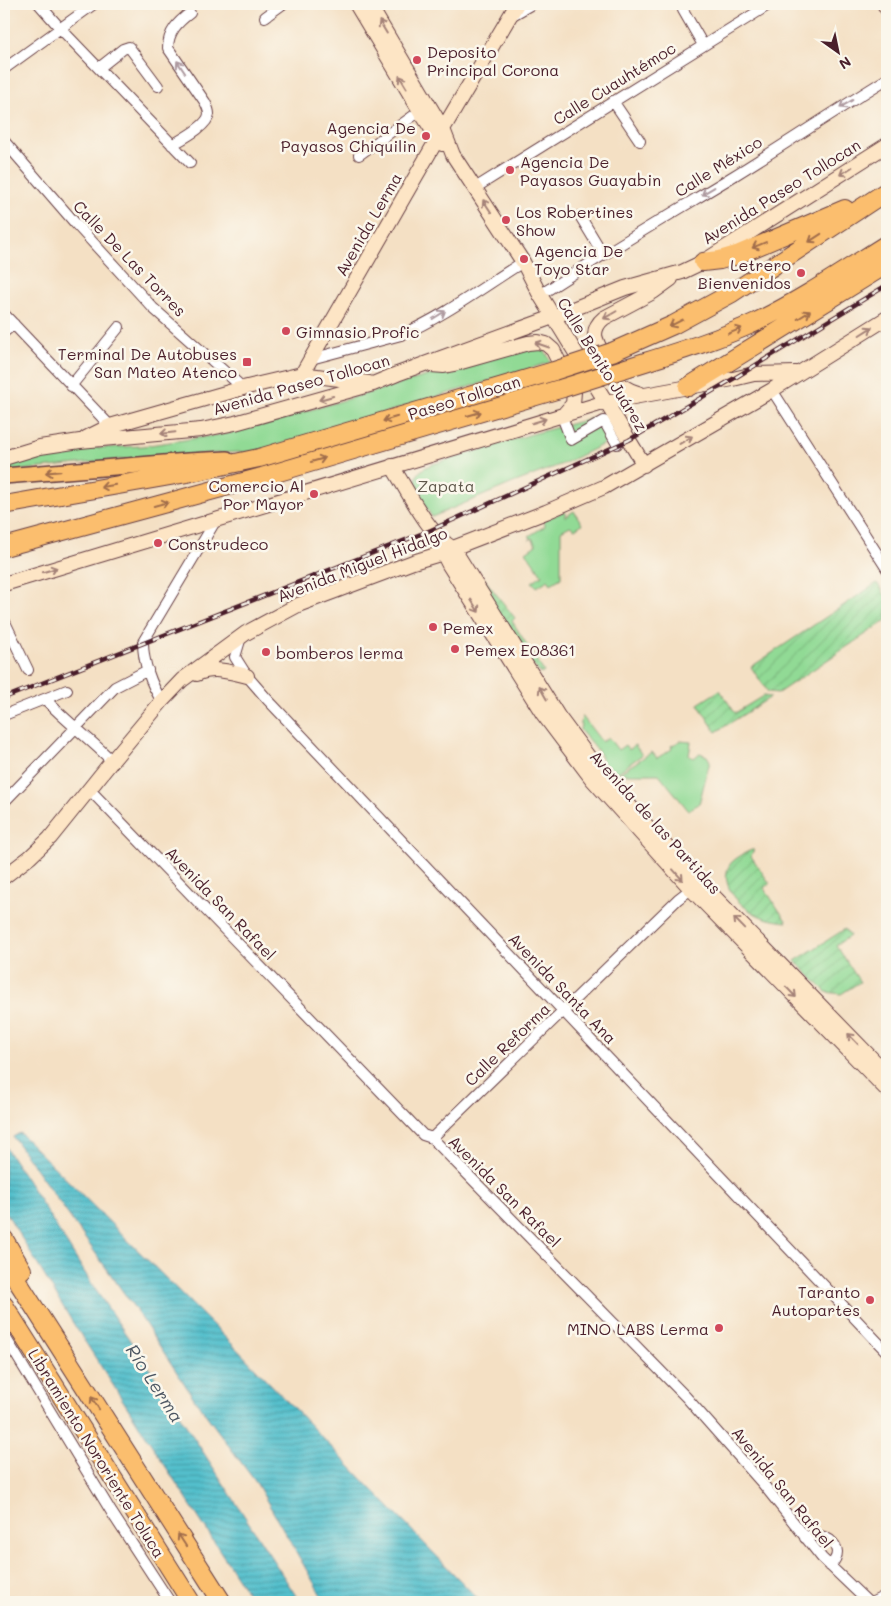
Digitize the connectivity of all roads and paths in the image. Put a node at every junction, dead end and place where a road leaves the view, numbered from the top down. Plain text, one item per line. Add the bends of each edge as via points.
1 (39, 4) edge
2 (94, 4) edge
3 (283, 4) edge
4 (356, 4) edge
5 (369, 4) edge
6 (517, 4) edge
7 (532, 4) edge
8 (770, 4) edge
9 (884, 4) edge
10 (887, 9) edge
11 (683, 10) dead end
12 (190, 13) dead end
13 (266, 17) dead end
14 (510, 17) junction
15 (60, 28) junction
16 (704, 45) junction
17 (99, 68) junction
18 (4, 69) edge
19 (887, 79) edge
20 (158, 86) dead end
21 (613, 101) junction
22 (420, 111) junction
23 (440, 134) junction
24 (4, 141) edge
25 (640, 141) dead end
26 (172, 145) junction
27 (887, 145) edge
28 (359, 155) dead end
29 (190, 163) dead end
30 (475, 188) junction
31 (886, 192) edge
32 (580, 216) dead end
33 (887, 244) edge
34 (602, 254) junction
35 (523, 262) junction
36 (703, 262) junction
37 (887, 264) edge
38 (682, 272) junction
39 (540, 295) junction
40 (4, 314) edge
41 (553, 317) junction
42 (887, 318) edge
43 (14, 324) junction
44 (119, 327) dead end
45 (4, 332) edge
46 (311, 359) junction
47 (424, 364) junction
48 (797, 373) junction
49 (302, 374) junction
50 (373, 384) junction
51 (71, 386) junction
52 (688, 387) junction
53 (243, 388) junction
54 (772, 390) junction
55 (642, 394) junction
56 (606, 402) junction
57 (563, 414) junction
58 (110, 426) junction
59 (122, 438) junction
60 (80, 441) junction
61 (617, 444) dead end
62 (4, 458) edge
63 (259, 458) junction
64 (644, 465) junction
65 (392, 466) junction
66 (4, 476) edge
67 (4, 506) edge
68 (216, 520) junction
69 (4, 547) edge
70 (447, 548) junction
71 (887, 569) edge
72 (4, 584) edge
73 (4, 620) edge
74 (241, 637) junction
75 (28, 670) dead end
76 (148, 670) junction
77 (247, 676) junction
78 (182, 680) junction
79 (67, 690) dead end
80 (45, 699) junction
81 (162, 701) junction
82 (4, 715) edge
83 (76, 729) junction
84 (112, 761) junction
85 (89, 789) junction
86 (4, 802) edge
87 (4, 877) edge
88 (691, 889) junction
89 (563, 1010) junction
90 (887, 1074) edge
91 (887, 1090) edge
92 (432, 1138) junction
93 (4, 1239) edge
94 (4, 1260) edge
95 (4, 1305) edge
96 (40, 1317) junction
97 (4, 1335) edge
98 (887, 1352) edge
99 (805, 1538) junction
100 (830, 1566) junction
101 (886, 1597) edge
102 (170, 1602) edge
103 (191, 1602) edge
104 (222, 1602) edge
105 (868, 1602) edge
106 (874, 1602) edge

1 - 15 street
2 - 15 street
3 - 13 street
22 -> 4 main road, Calle Benito Juárez
23 -> 5 main road, Calle Benito Juárez
6 - 14 main road, Avenida Lerma
7 - 14 street
8 - 16 street, Calle Cuauhtémoc
9 - 10 main road
11 - 16 street
26 -> 12 street via 197,129 209,116 208,107 168,48 168,38
14 - 23 main road, Avenida Lerma
15 - 17 street
15 - 18 street
16 - 21 street, Calle Cuauhtémoc
17 - 20 street via 129,47
17 - 26 street
19 -> 34 street, Calle México
21 - 25 street
21 - 30 street, Calle Cuauhtémoc
22 - 23 main road, Calle Benito Juárez
22 - 28 street
23 - 30 main road, Calle Benito Juárez
23 - 46 main road, Avenida Lerma
24 - 53 street, Calle De Las Torres via 153,308
26 - 29 street
27 -> 36 main road, Avenida Paseo Tollocan
35 -> 30 main road, Calle Benito Juárez
31 -> 36 highway via 737,255
31 -> 63 highway, Paseo Tollocan, bridge via 732,293 673,325 612,352
32 - 34 street
69 -> 33 highway, Paseo Tollocan, bridge via 262,477 706,342 790,304
34 - 39 street, Calle México
35 - 39 main road, Calle Benito Juárez
46 -> 35 street via 401,335 428,322
36 - 38 main road, Avenida Paseo Tollocan
52 -> 37 highway
38 - 41 main road, Avenida Paseo Tollocan via 625,288
38 -> 55 main road via 604,318 597,327 596,338 614,377 624,388
39 - 41 main road, Calle Benito Juárez
40 - 43 street
41 - 47 main road, Avenida Paseo Tollocan
41 - 56 main road, Calle Benito Juárez
48 -> 42 main road
43 - 45 street
43 - 51 street
44 - 51 street
46 - 49 main road, Avenida Lerma
47 - 50 main road, Avenida Paseo Tollocan
57 -> 47 main road via 573,404 574,392 553,350 542,343 528,343 444,366
48 - 52 main road via 754,374
48 - 54 main road
49 - 50 main road
49 - 53 main road
50 -> 59 main road, Avenida Paseo Tollocan via 235,424
51 - 58 street
52 - 55 main road
53 - 58 main road
64 -> 54 main road
54 - 71 street
55 - 56 main road
56 - 57 main road
56 - 64 main road, Calle Benito Juárez
57 - 61 street via 571,440 604,420
65 -> 57 main road
58 - 59 street
58 - 60 main road
59 - 60 main road, Avenida Paseo Tollocan
60 - 62 main road, Avenida Paseo Tollocan via 40,447
63 -> 66 main road
63 -> 67 highway, Paseo Tollocan
64 - 70 main road, Avenida Miguel Hidalgo via 546,512
65 - 68 main road
65 - 70 main road, Avenida de las Partidas via 431,530
72 -> 68 main road
68 - 76 street via 143,642
70 - 74 main road, Avenida Miguel Hidalgo via 298,605
70 -> 88 main road, Avenida de las Partidas via 449,565 556,732 598,785
90 -> 70 main road, Avenida de las Partidas via 647,826 595,765 558,716
73 - 75 street
74 - 77 street, Avenida Santa Ana via 235,657
74 - 78 main road, Avenida Miguel Hidalgo
76 - 81 street
76 - 83 street via 115,687
77 - 78 main road via 206,670
77 - 89 street, Avenida Santa Ana
78 - 81 main road, Avenida Miguel Hidalgo
79 - 80 street
80 - 82 street
80 - 83 street
81 - 84 main road, Avenida Miguel Hidalgo
83 - 84 street
83 - 86 street
84 - 85 main road, Avenida Miguel Hidalgo
85 - 87 main road, Avenida Miguel Hidalgo via 50,838
85 - 92 street, Avenida San Rafael via 423,1135
88 - 89 street, Calle Reforma
88 -> 91 main road, Avenida de las Partidas
89 - 92 street, Calle Reforma
89 - 98 street, Avenida Santa Ana
92 - 99 street, Avenida San Rafael via 686,1397 763,1484
93 - 96 highway via 38,1303
94 - 96 highway, Libramiento Nororiente Toluca
95 - 103 highway, Libramiento Nororiente Toluca
104 -> 96 highway, Libramiento Nororiente Toluca
97 - 102 street
99 - 100 street, Avenida San Rafael
99 - 100 street via 819,1534 834,1544 836,1559
100 - 105 street, Avenida San Rafael
101 - 106 street

